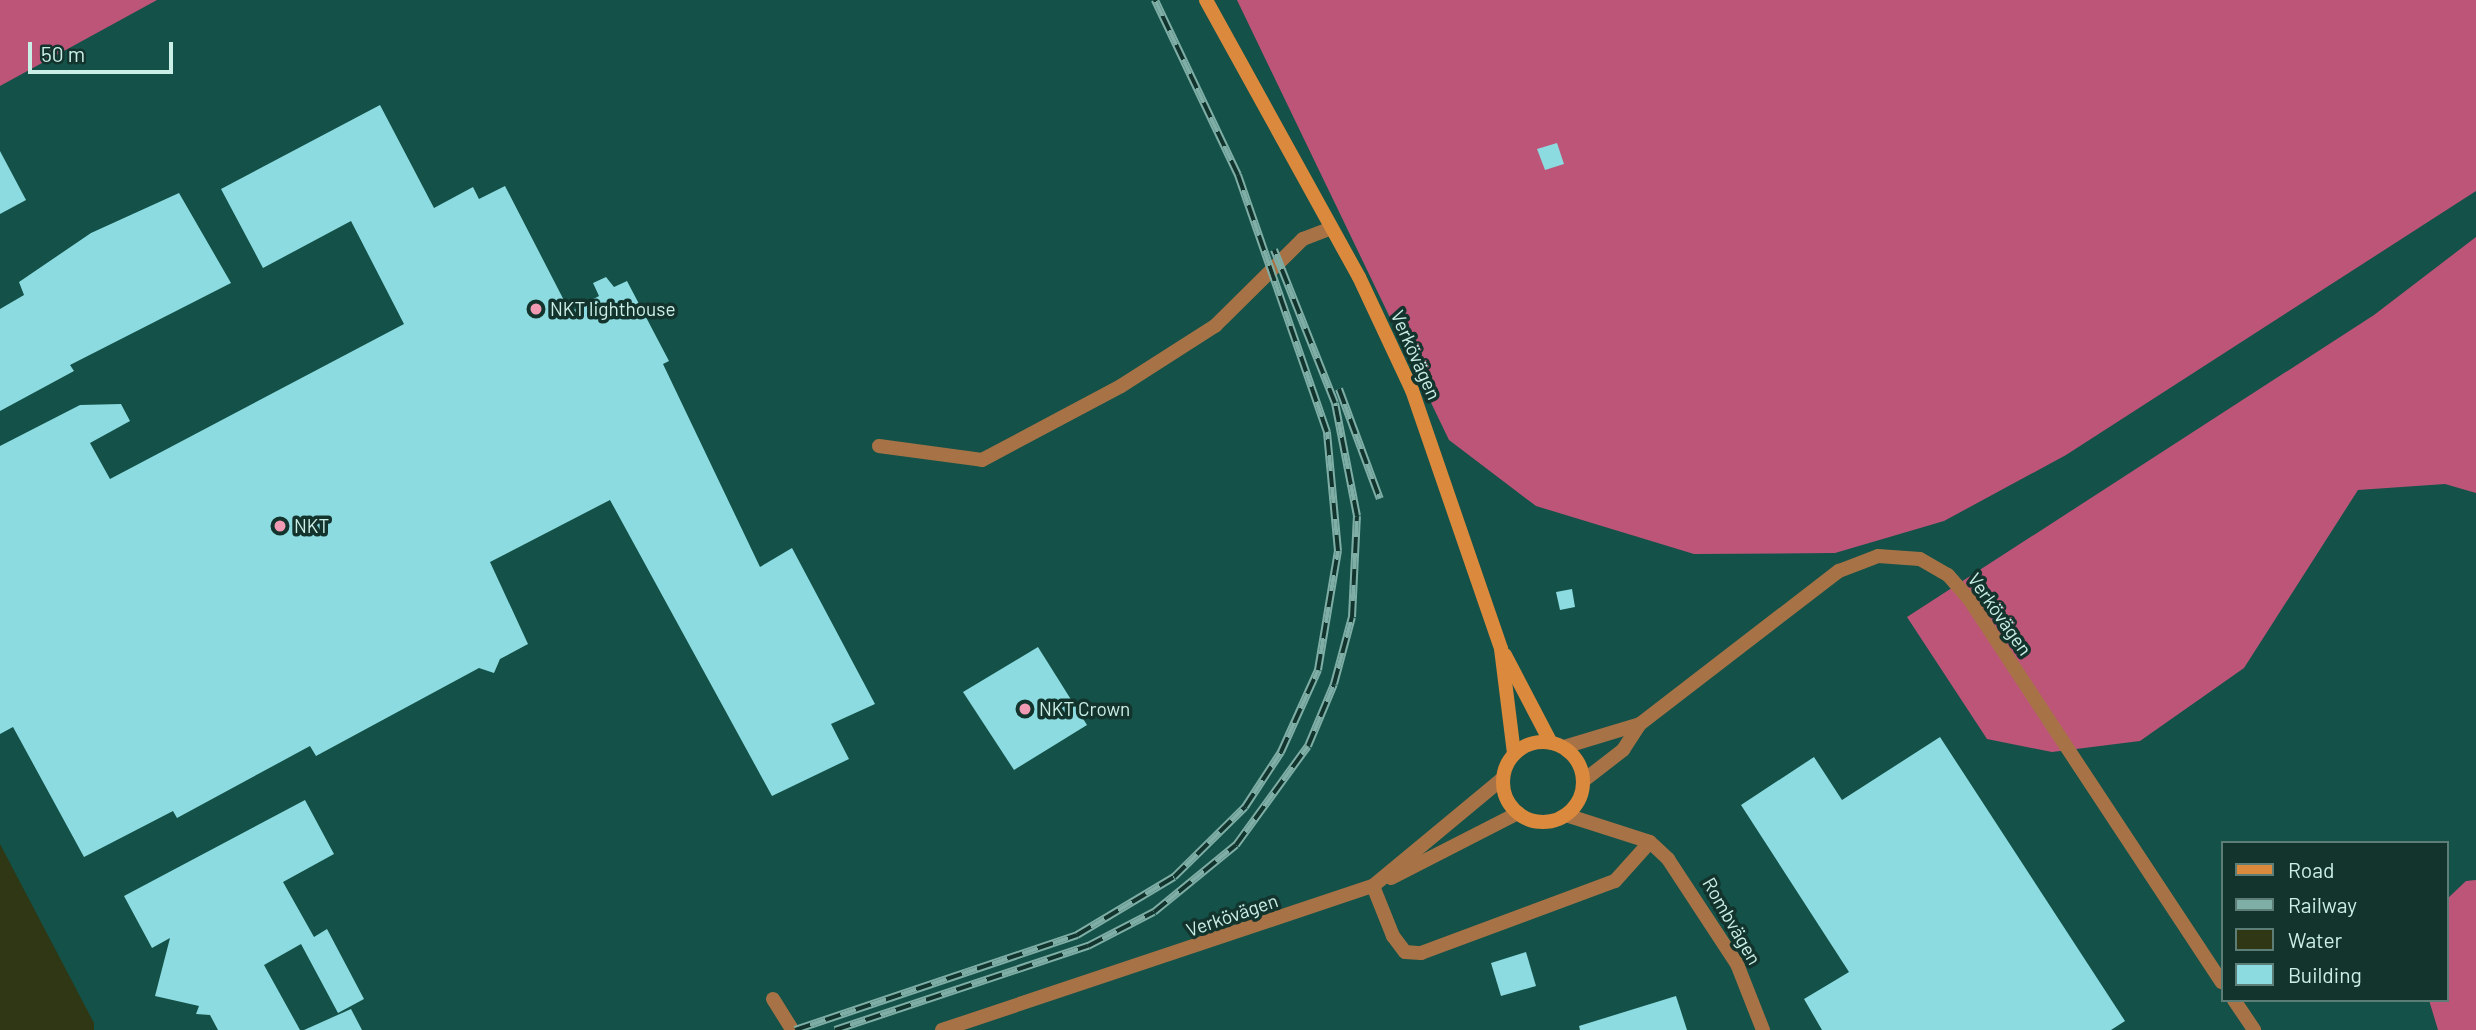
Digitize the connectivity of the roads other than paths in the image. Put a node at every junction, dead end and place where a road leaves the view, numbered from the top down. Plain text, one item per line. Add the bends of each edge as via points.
1 (1206, 0) edge
2 (1331, 228) junction
3 (879, 446) dead end
4 (1501, 649) junction
5 (1640, 724) junction
6 (1557, 745) junction
7 (1514, 754) junction
8 (1503, 778) junction
9 (1583, 781) junction
10 (1518, 813) junction
11 (1566, 815) junction
12 (1650, 842) junction
13 (1373, 886) junction
14 (2220, 979) edge
15 (773, 999) dead end
16 (2235, 1002) edge
17 (793, 1030) edge
18 (942, 1030) edge
19 (1763, 1030) edge
20 (2254, 1030) edge

1 - 2 main road, Verkövägen
2 - 3 street via 1303,239 1215,326 1121,386 982,460
2 - 4 main road, Verkövägen via 1412,390
4 - 6 main road
4 - 7 main road, Verkövägen
5 - 6 street, Verkövägen
5 - 9 street, Verkövägen via 1623,750
5 - 14 street, Verkövägen via 1851,564 1878,555 1920,559 1948,575 1969,599
6 - 7 main road, Verkövägen via 1531,744
6 - 9 main road via 1578,761
7 - 8 main road, Verkövägen
8 - 10 main road
8 - 13 street, Verkövägen
9 - 11 main road, Verkövägen via 1579,800
10 - 11 main road via 1542,822
10 - 13 street
11 - 12 street
12 - 13 street via 1615,881 1421,953 1405,952 1393,936
12 - 19 street, Rombvägen via 1689,884 1737,964
13 - 18 street, Verkövägen
15 - 17 street
16 - 20 street

